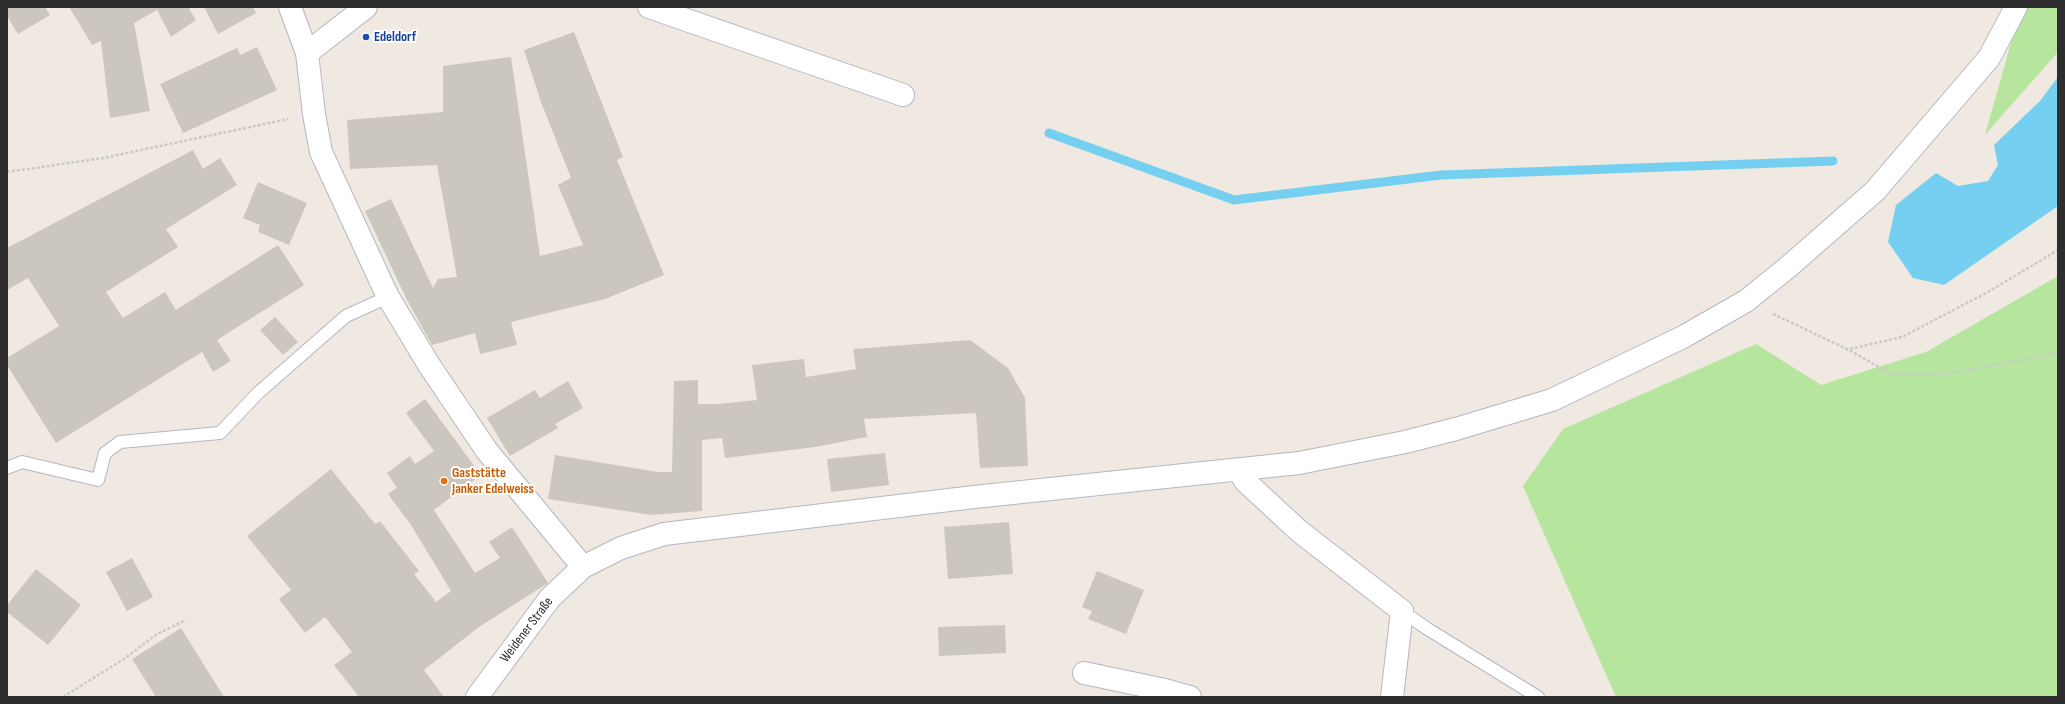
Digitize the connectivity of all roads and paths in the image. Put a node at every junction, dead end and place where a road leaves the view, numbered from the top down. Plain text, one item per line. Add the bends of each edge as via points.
1 (290, 7) edge
2 (366, 7) edge
3 (649, 7) edge
4 (2016, 7) edge
5 (307, 53) junction
6 (904, 96) dead end
7 (314, 114) junction
8 (7, 172) edge
9 (2058, 250) edge
10 (388, 297) junction
11 (1746, 301) junction
12 (1850, 350) junction
13 (2058, 352) edge
14 (7, 468) edge
15 (1238, 470) junction
16 (583, 567) junction
17 (1402, 611) junction
18 (186, 620) dead end
19 (1084, 673) dead end
20 (63, 697) edge
21 (477, 697) edge
22 (1190, 697) edge
23 (1392, 697) edge
24 (1538, 697) edge

1 - 5 street
2 - 5 street
3 - 6 street
4 - 11 street, Weidener Straße via 1989,58 1875,191
5 - 7 street
7 - 8 path via 103,158
7 - 10 street via 321,152
9 - 12 path via 1988,292 1902,337
10 - 14 lane via 346,316 258,393 220,433 120,442 105,452 98,480 22,462
10 - 16 street via 429,365 487,451
11 - 12 path
11 - 15 street, Weidener Straße via 1683,337 1552,400 1405,442 1299,463
12 - 13 path via 1891,374 1942,374
15 - 16 street, Weidener Straße via 974,497 664,534 621,548
15 - 17 street via 1245,481 1299,531
16 - 21 street, Weidener Straße via 550,598
17 - 23 street
17 - 24 lane
18 - 20 path via 157,634
19 - 22 street

